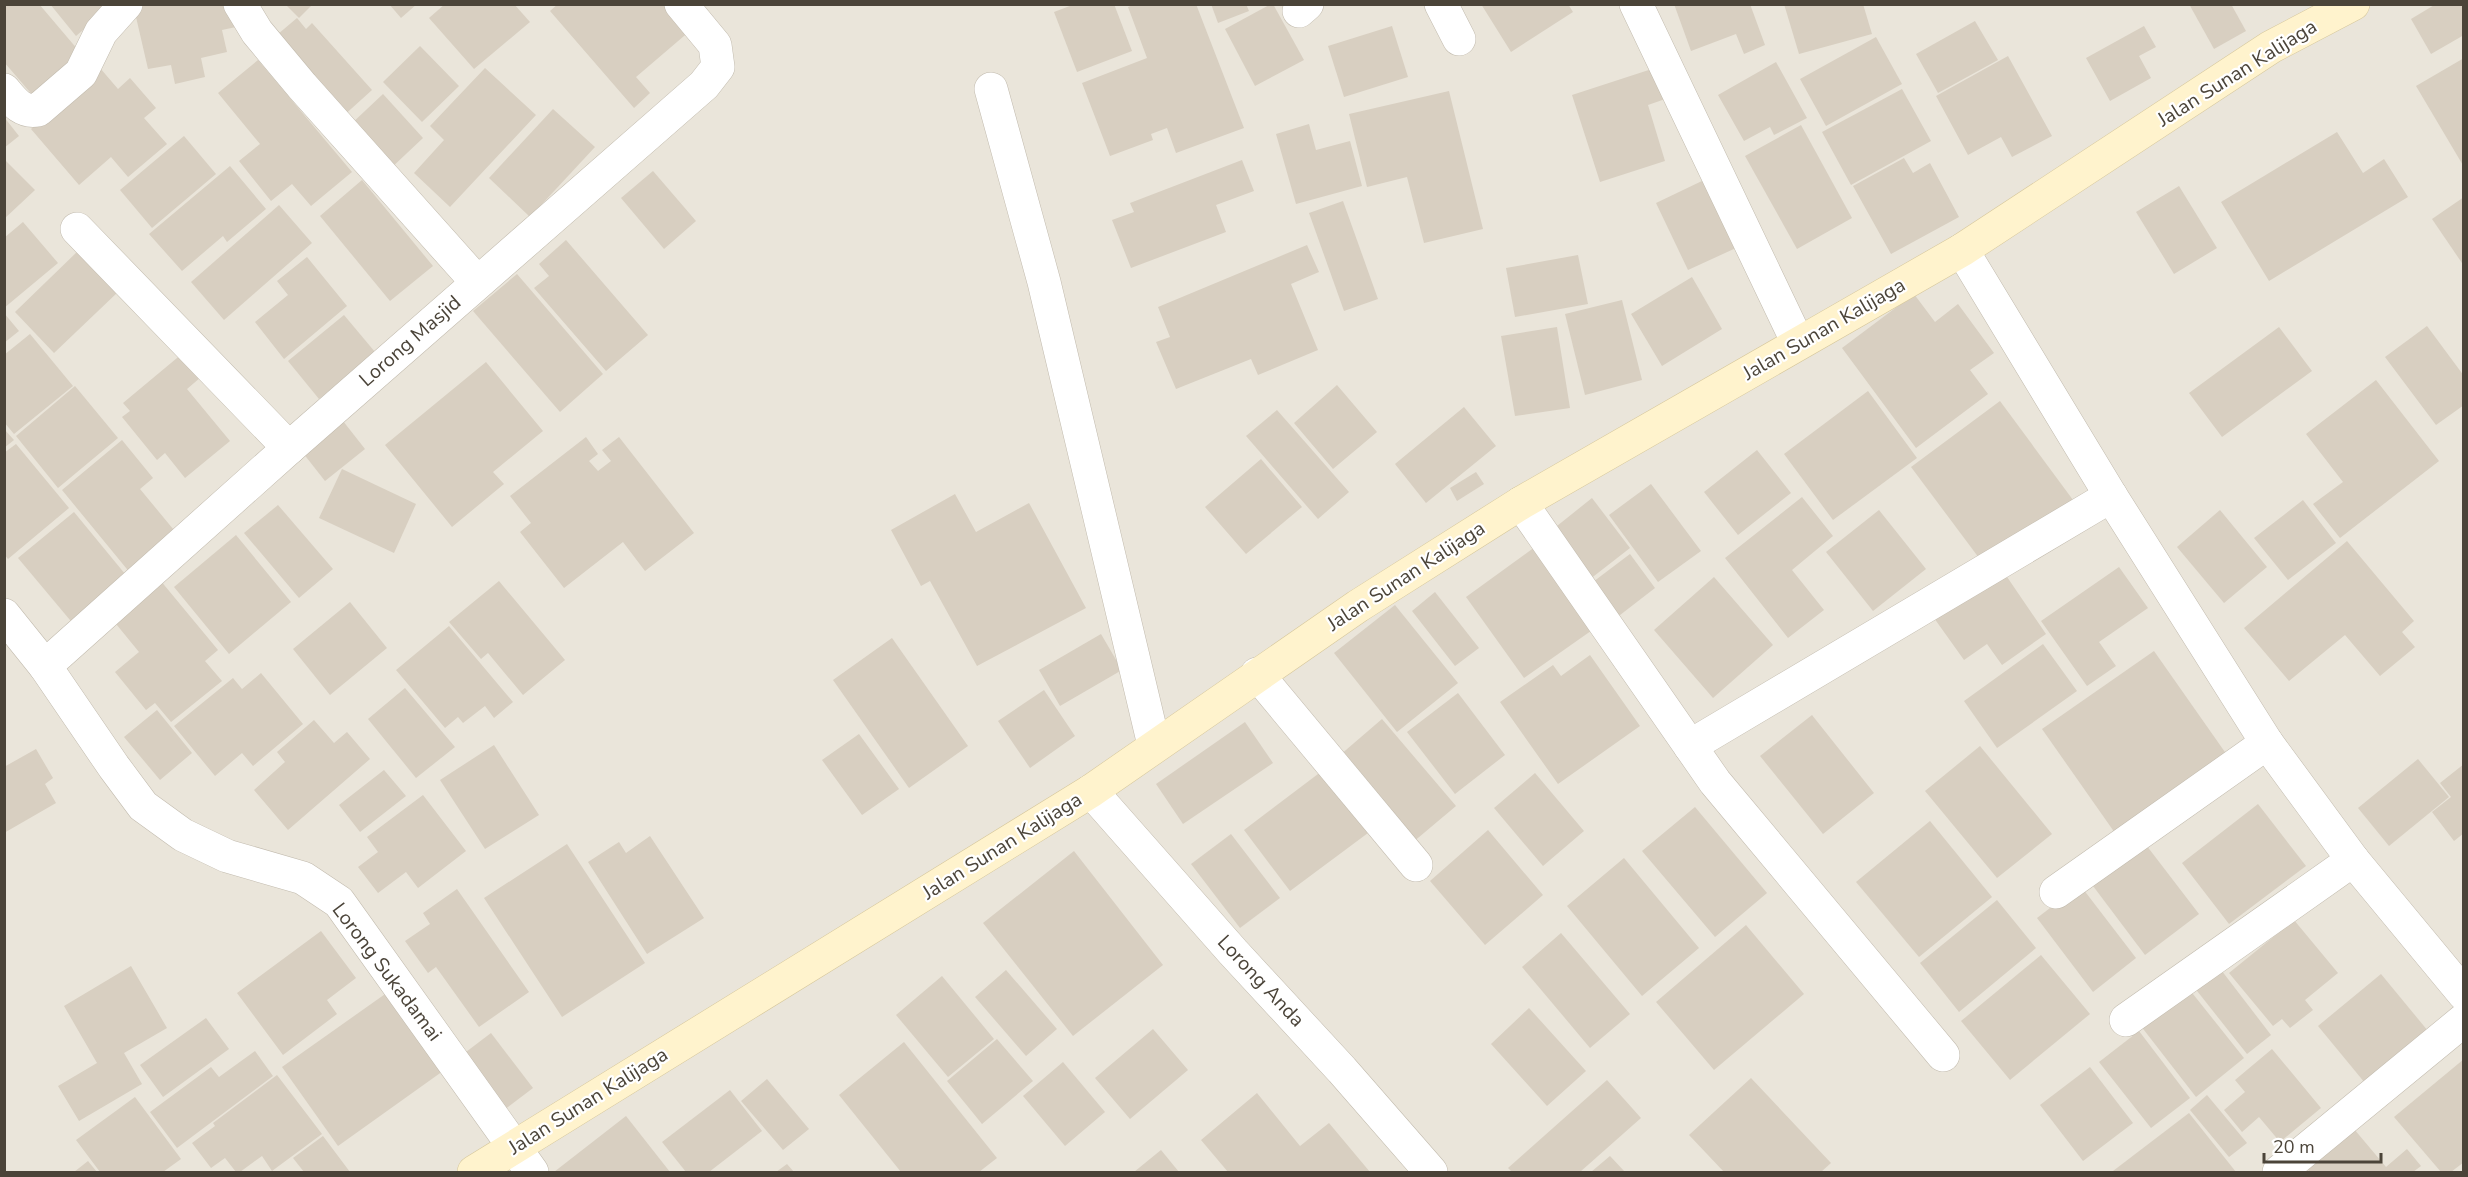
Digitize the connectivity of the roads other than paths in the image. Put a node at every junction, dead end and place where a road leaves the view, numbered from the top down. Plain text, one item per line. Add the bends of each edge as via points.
1 (126, 4) edge
2 (240, 4) edge
3 (681, 4) edge
4 (1441, 4) edge
5 (1636, 4) edge
6 (2353, 4) edge
7 (1459, 39) dead end
8 (991, 89) dead end
9 (4, 90) edge
10 (77, 229) dead end
11 (1962, 250) junction
12 (477, 282) junction
13 (1798, 343) junction
14 (289, 448) junction
15 (2111, 496) junction
16 (1521, 503) junction
17 (4, 615) edge
18 (45, 666) junction
19 (1257, 674) junction
20 (2267, 743) junction
21 (1154, 746) junction
22 (1690, 746) junction
23 (1091, 791) junction
24 (2353, 860) junction
25 (1416, 865) dead end
26 (2056, 892) dead end
27 (2463, 994) edge
28 (2126, 1020) dead end
29 (2463, 1020) edge
30 (1943, 1055) dead end
31 (523, 1160) edge
32 (474, 1173) edge
33 (1431, 1173) edge
34 (2279, 1173) edge

1 - 9 street via 101,32 81,73 38,110 21,108
2 - 12 street via 257,32 302,86
3 - 12 street, Lorong Masjid via 715,45 718,67 704,85
4 - 7 street
5 - 13 street
6 - 11 street, Jalan Sunan Kalijaga via 2271,47
8 - 21 street via 1044,282
10 - 14 street
11 - 13 street, Jalan Sunan Kalijaga
11 - 15 street
12 - 14 street, Lorong Masjid
13 - 16 street, Jalan Sunan Kalijaga
14 - 18 street, Lorong Masjid
15 - 20 street
15 - 22 street
16 - 19 street, Jalan Sunan Kalijaga
16 - 22 street
17 - 18 street, Lorong Sukadamai
18 - 31 street, Lorong Sukadamai via 143,806 183,835 227,856 303,878 339,902
19 - 21 street, Jalan Sunan Kalijaga
19 - 25 street
20 - 24 street
20 - 26 street
21 - 23 street, Jalan Sunan Kalijaga
22 - 30 street via 1715,782
23 - 31 street, Jalan Sunan Kalijaga
23 - 33 street, Lorong Anda
24 - 27 street
24 - 28 street
29 - 34 street
31 - 32 street, Jalan Sunan Kalijaga

